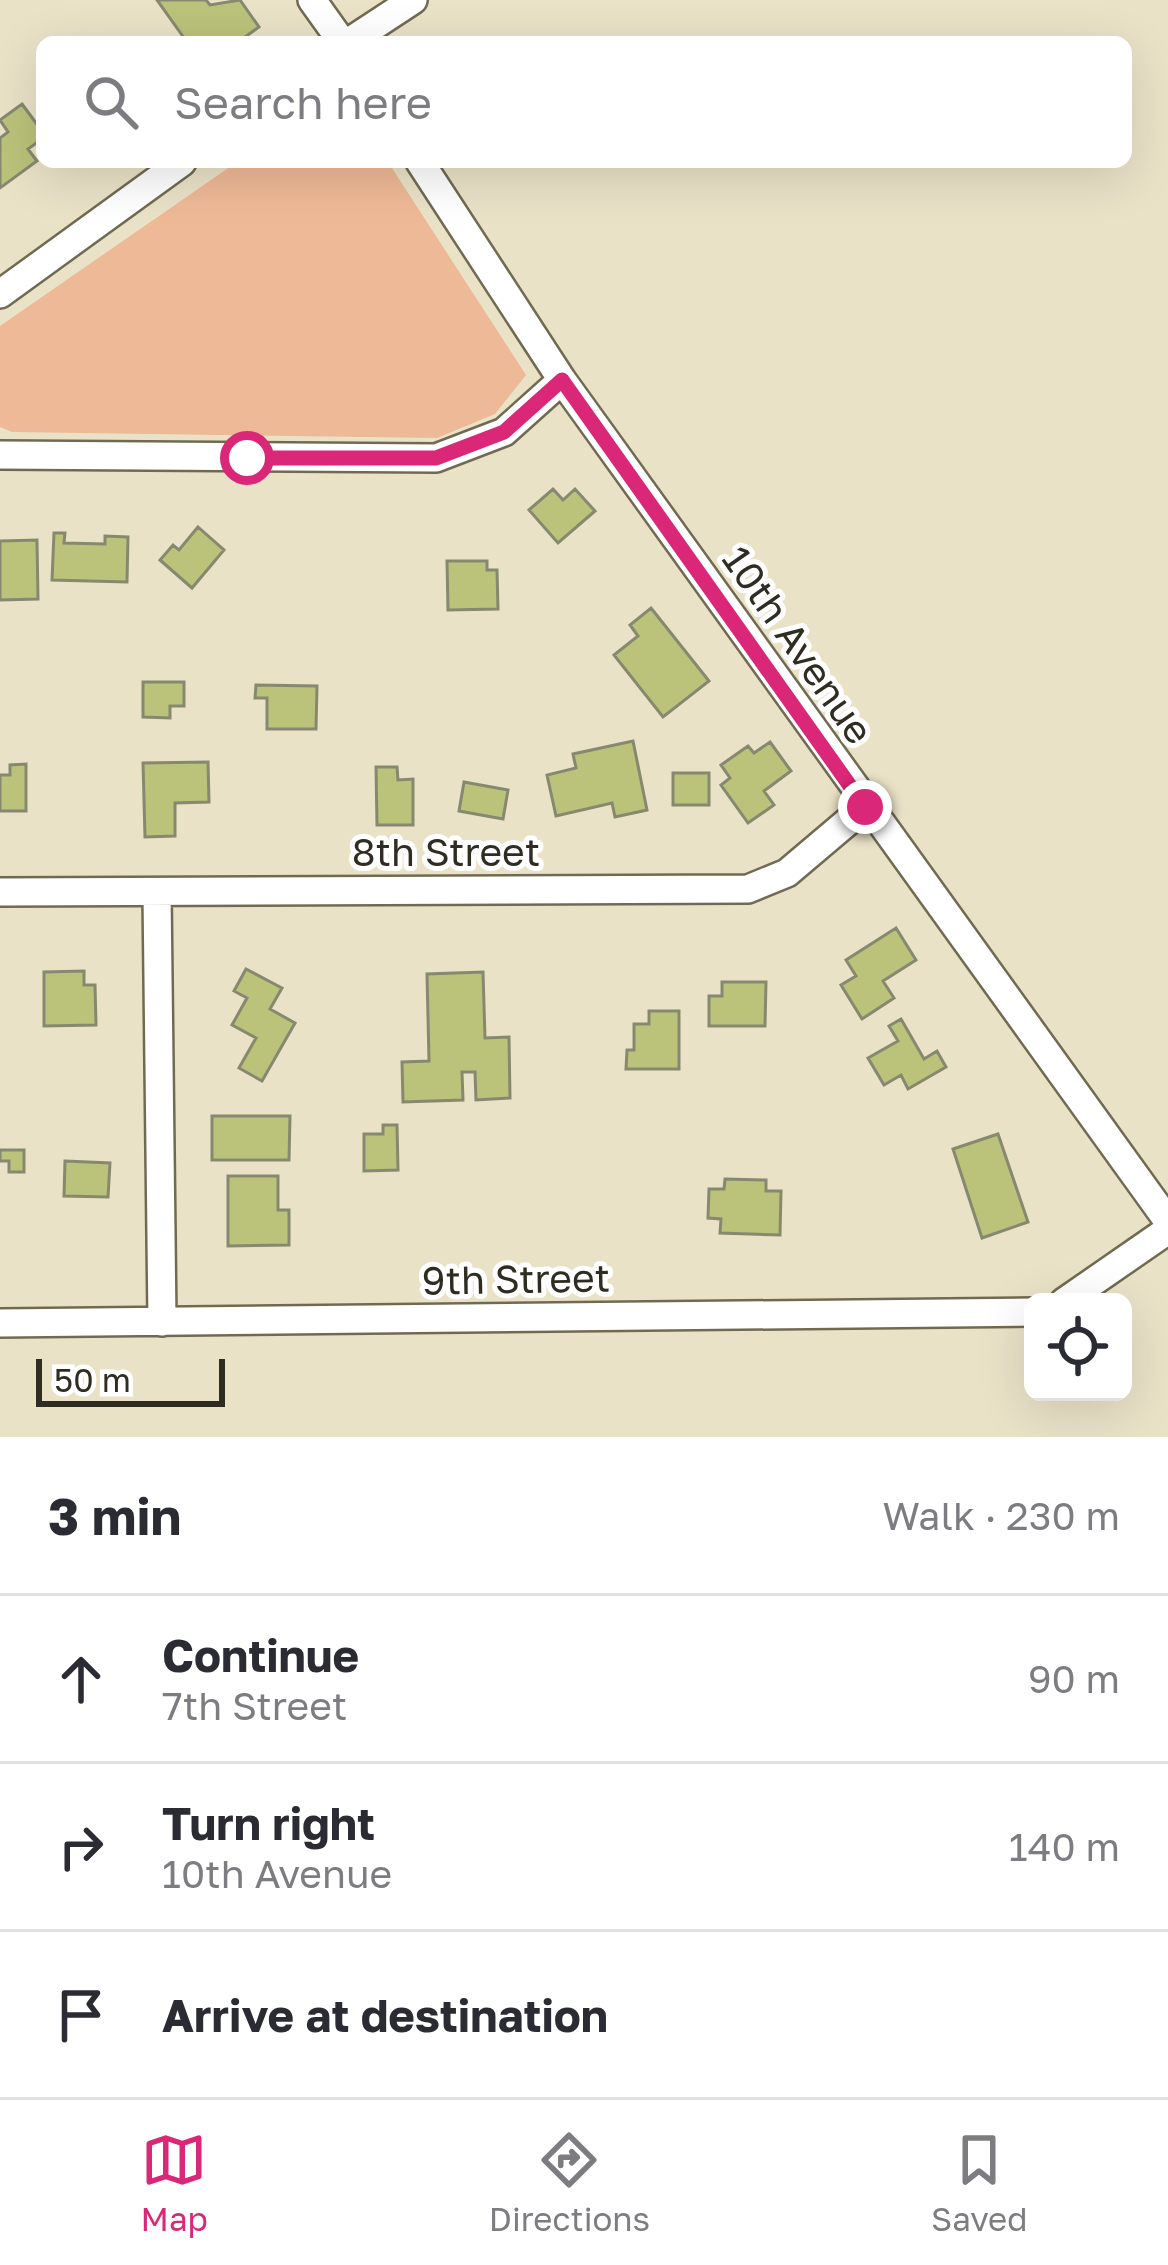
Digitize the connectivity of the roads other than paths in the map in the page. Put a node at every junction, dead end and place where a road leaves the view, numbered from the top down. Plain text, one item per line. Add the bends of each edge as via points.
1 (312, 0) edge
2 (412, 0) edge
3 (341, 36) edge
4 (355, 36) edge
5 (174, 168) edge
6 (424, 168) edge
7 (0, 294) edge
8 (562, 380) junction
9 (0, 455) edge
10 (865, 807) junction
11 (0, 892) edge
12 (157, 893) junction
13 (1168, 1221) edge
14 (1168, 1230) edge
15 (1077, 1293) edge
16 (1024, 1312) edge
17 (162, 1322) junction
18 (0, 1323) edge

1 - 3 street
2 - 4 street
5 - 7 street
6 - 8 street, 10th Avenue
8 - 9 street via 504,432 436,458
8 - 10 street, 10th Avenue
10 - 12 street, 8th Street via 788,873 748,889
10 - 13 street, 10th Avenue
11 - 12 street, 8th Street
12 - 17 street
14 - 15 street
16 - 17 street, 9th Street
17 - 18 street, 9th Street

